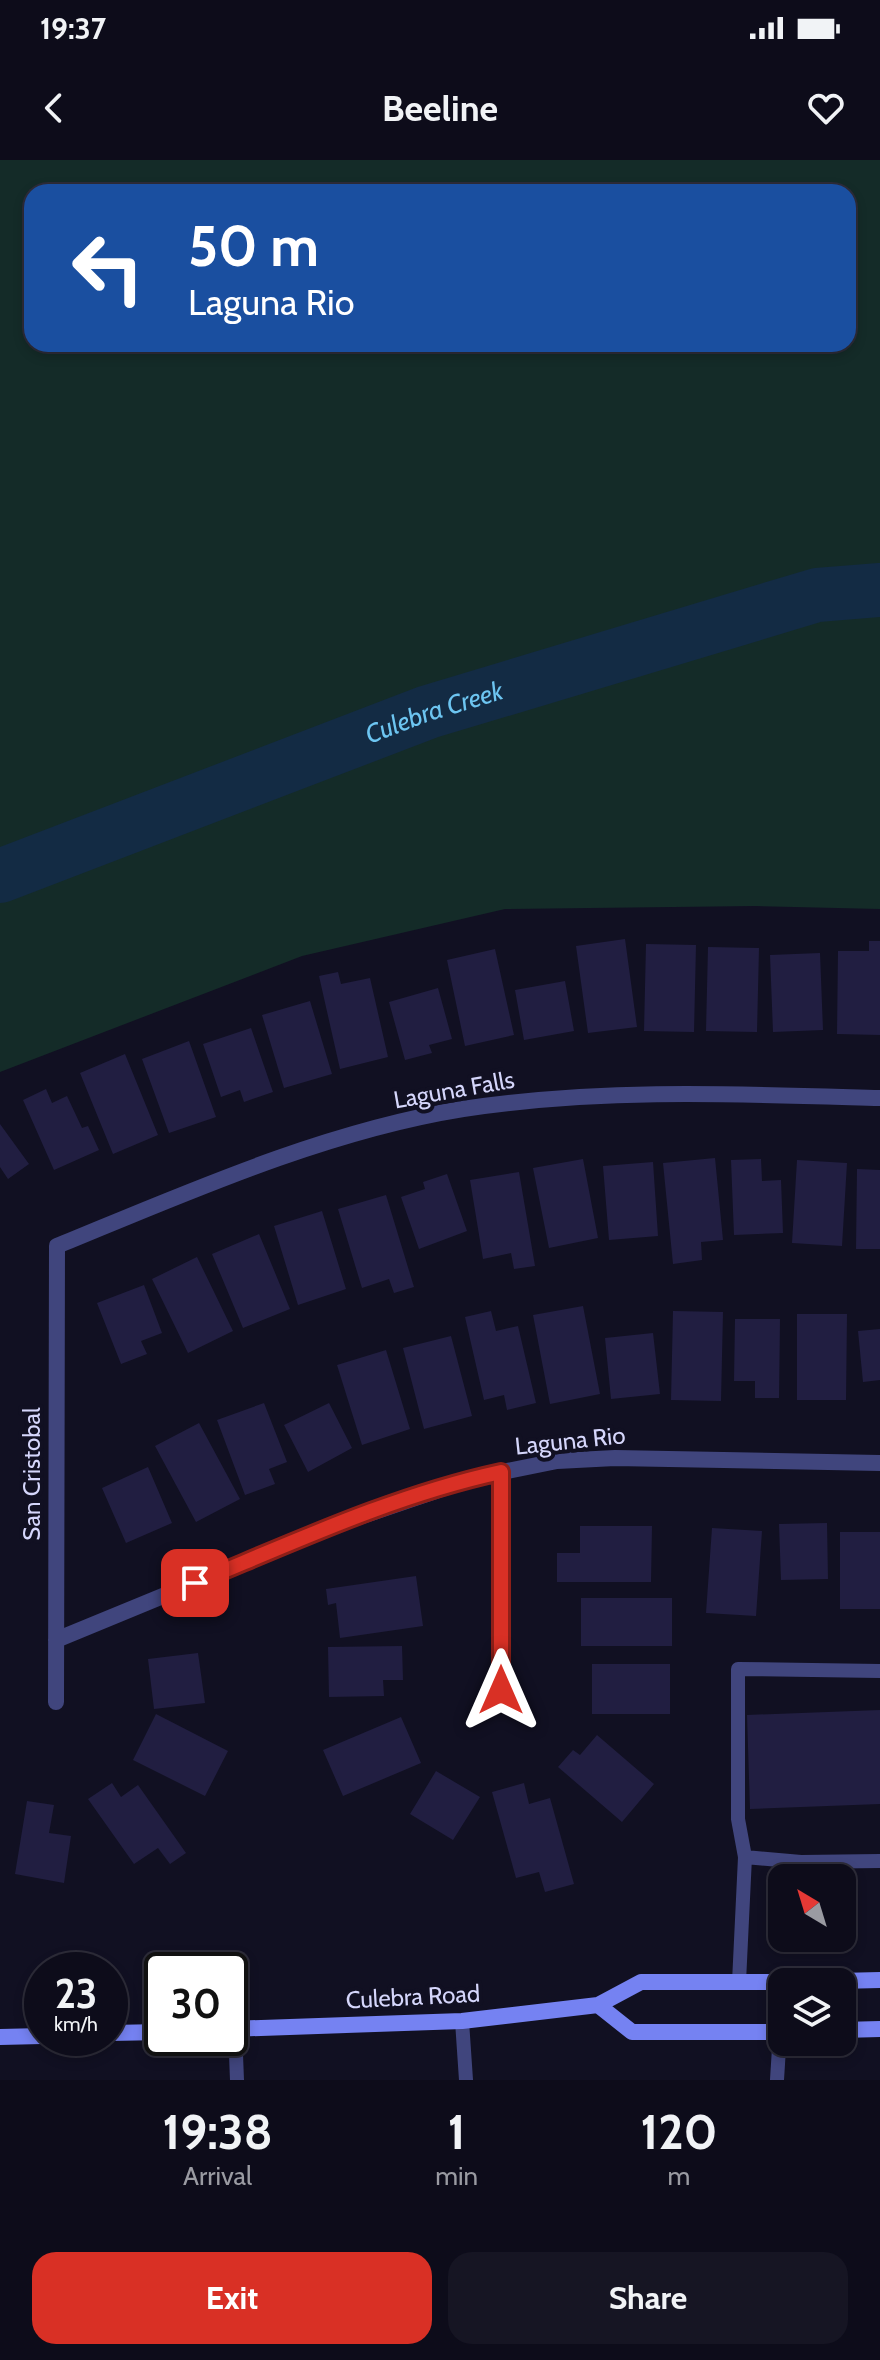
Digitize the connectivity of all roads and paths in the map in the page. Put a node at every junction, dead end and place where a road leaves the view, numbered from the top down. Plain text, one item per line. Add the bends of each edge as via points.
1 (880, 1098) edge
2 (57, 1246) joint
3 (880, 1463) edge
4 (501, 1472) junction
5 (56, 1640) junction
6 (880, 1671) edge
7 (501, 1690) dead end
8 (56, 1702) dead end
9 (745, 1857) junction
10 (880, 1861) edge
11 (880, 1980) edge
12 (856, 1981) edge
13 (739, 1982) junction
14 (768, 1982) edge
15 (598, 2005) junction
16 (462, 2021) junction
17 (248, 2028) edge
18 (880, 2029) edge
19 (856, 2030) edge
20 (768, 2032) edge
21 (24, 2036) edge
22 (0, 2037) edge
23 (235, 2056) edge
24 (779, 2056) edge
25 (237, 2080) edge
26 (466, 2080) edge
27 (777, 2080) edge

1 - 2 street, Laguna Falls via 677,1092 461,1109 348,1137 227,1177
2 - 5 street, San Cristobal
3 - 4 street, Laguna Rio via 615,1458 557,1461
4 - 5 street, Laguna Rio via 333,1526
4 - 7 street
5 - 8 street, San Cristobal
6 - 9 lane via 738,1669 738,1819
9 - 10 lane
9 - 13 lane
11 - 12 main road
13 - 14 main road, Culebra Road
13 - 15 main road, Culebra Road via 641,1982
15 - 16 main road, Culebra Road
15 - 20 main road via 632,2032
16 - 17 main road, Culebra Road
16 - 26 lane
18 - 19 main road
21 - 22 main road
23 - 25 lane
24 - 27 lane

